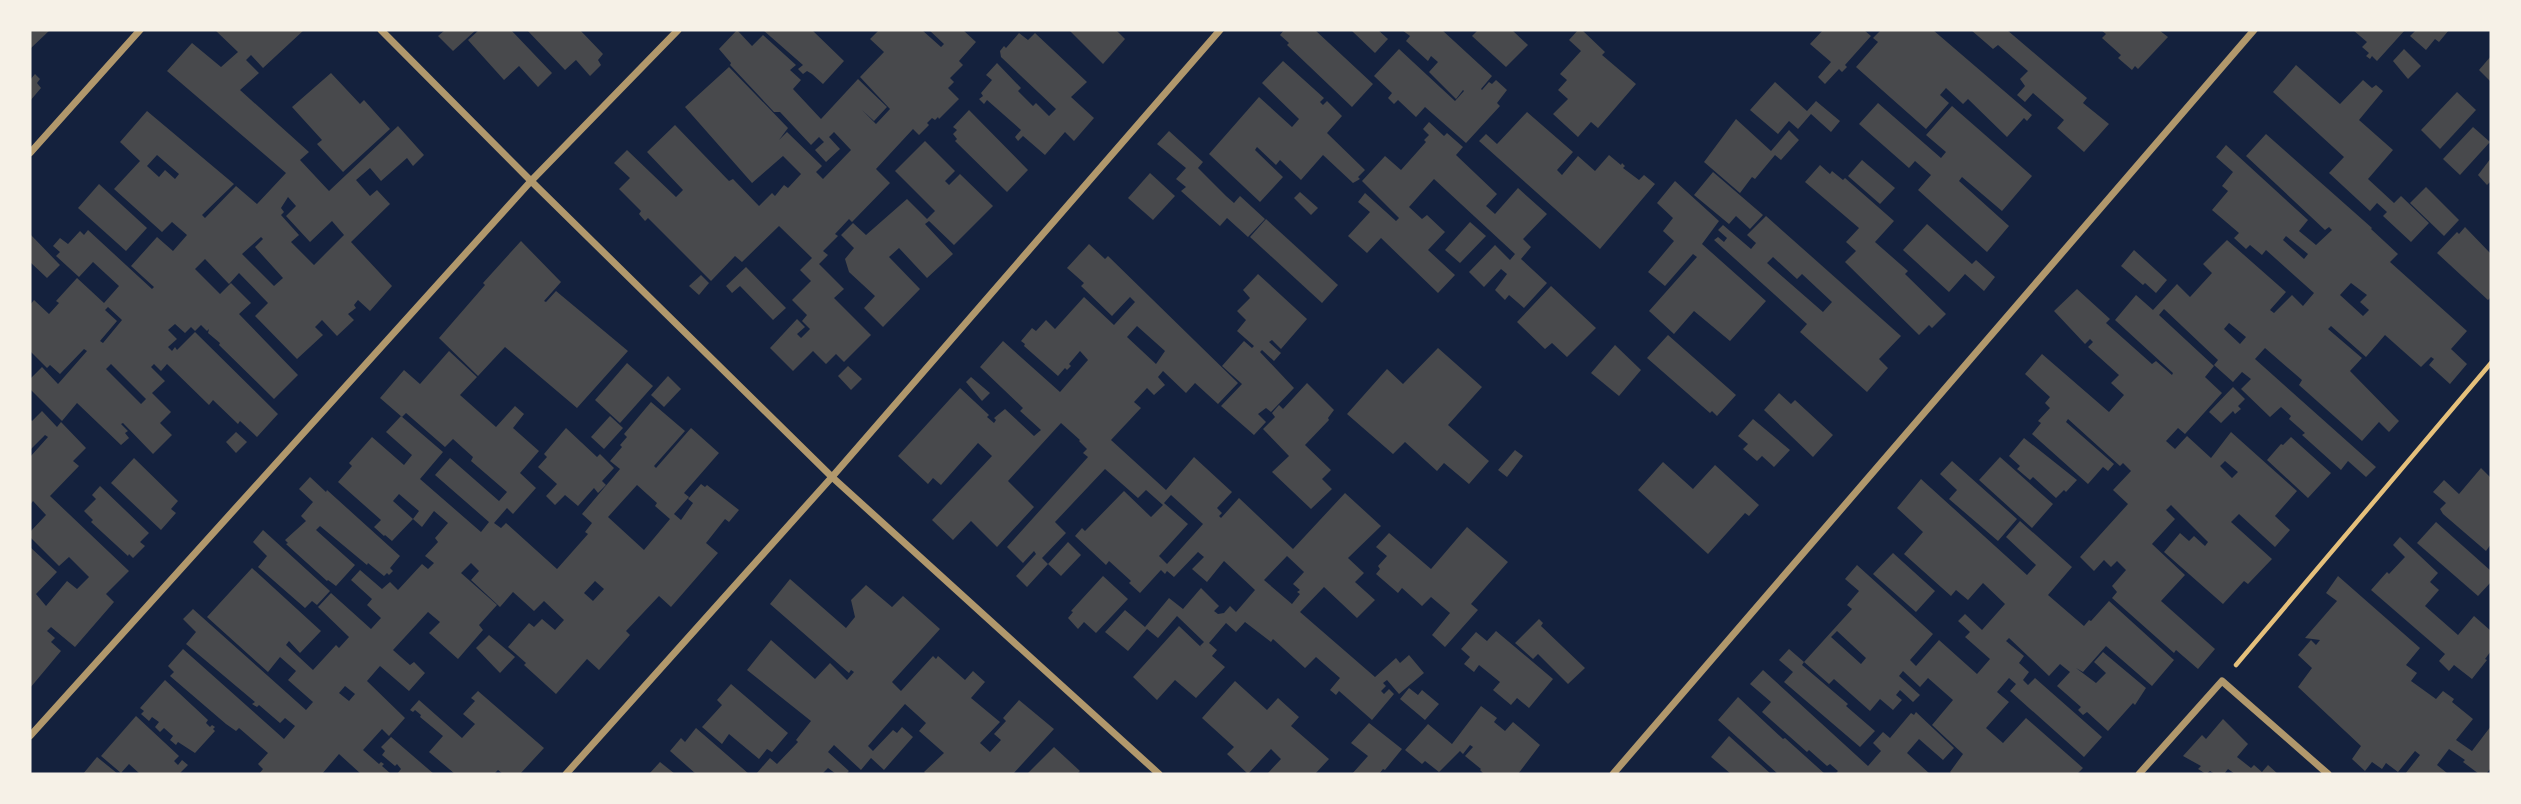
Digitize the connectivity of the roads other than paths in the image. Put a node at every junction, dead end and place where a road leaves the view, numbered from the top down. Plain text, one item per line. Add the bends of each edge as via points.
1 (140, 30) edge
2 (381, 30) edge
3 (678, 30) edge
4 (1220, 30) edge
5 (2254, 30) edge
6 (30, 153) edge
7 (531, 181) junction
8 (832, 477) junction
9 (30, 736) edge
10 (566, 774) edge
11 (1159, 774) edge
12 (1613, 774) edge
13 (2139, 774) edge
14 (2328, 774) edge

1 - 6 street
2 - 7 street
3 - 7 street
4 - 8 street
5 - 12 street
7 - 8 street
7 - 9 street
8 - 10 street
8 - 11 street
13 - 14 street via 2222,681

